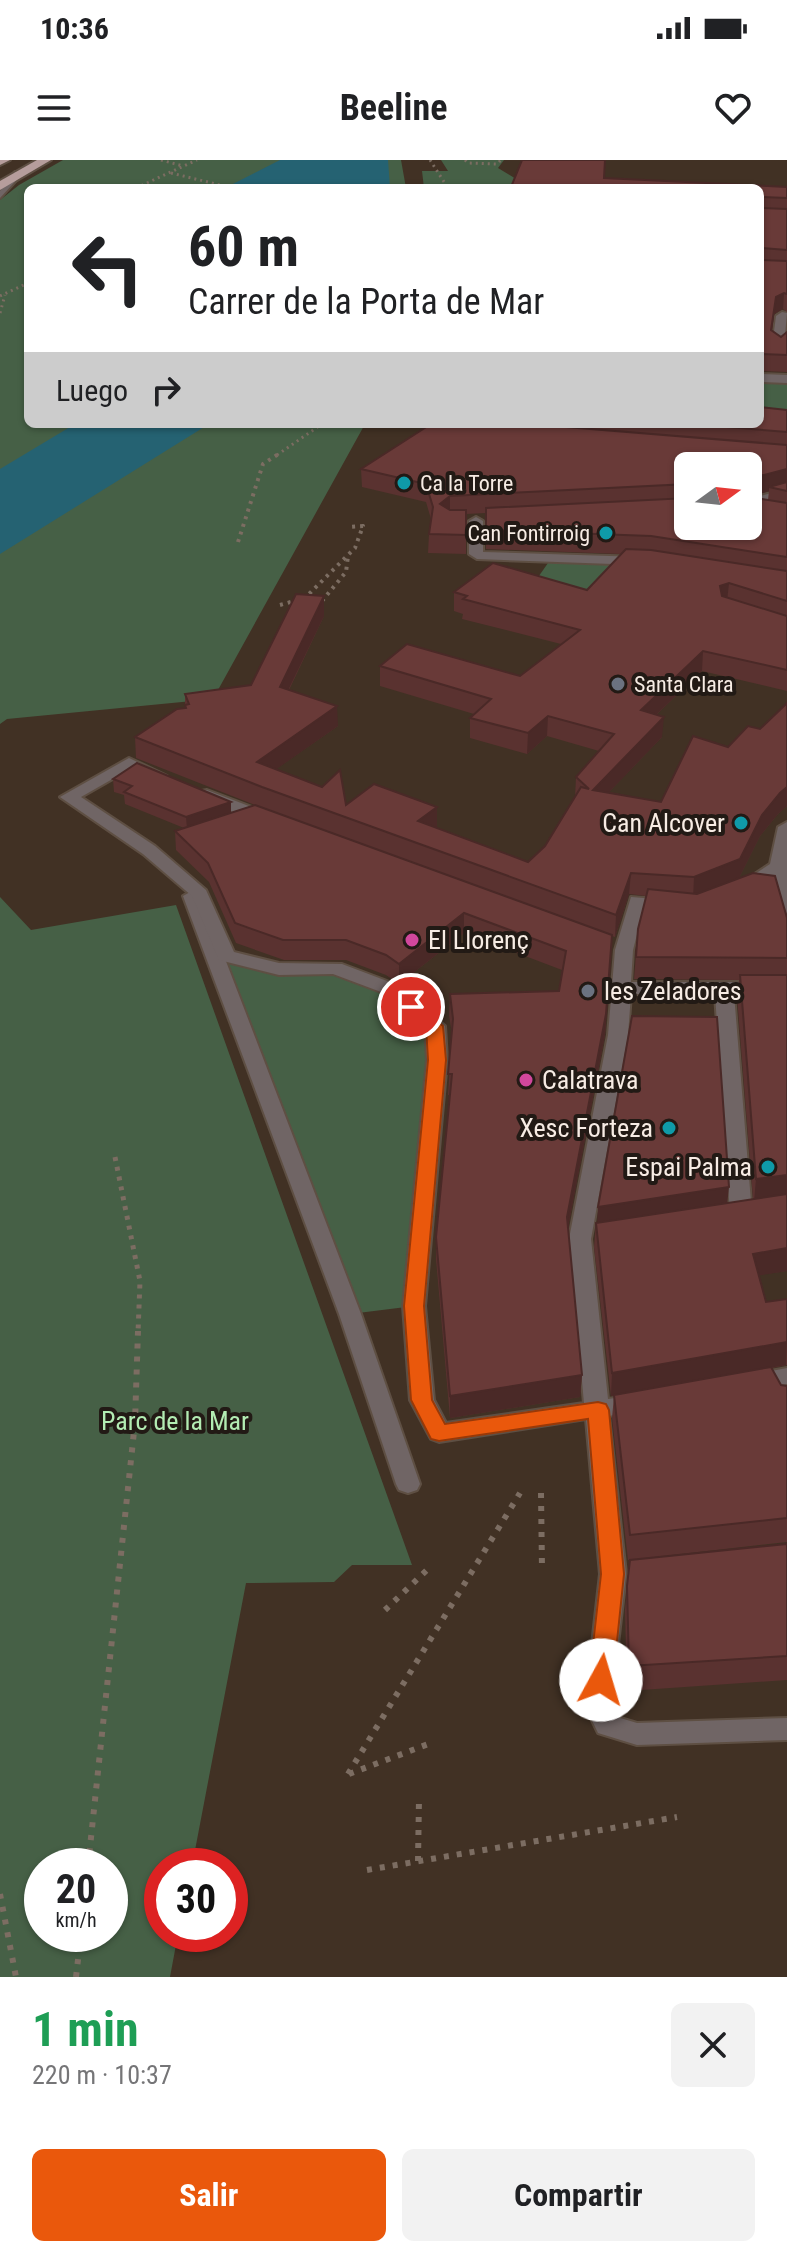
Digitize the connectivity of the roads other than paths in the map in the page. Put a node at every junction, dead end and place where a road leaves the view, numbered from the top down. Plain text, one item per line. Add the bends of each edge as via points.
1 (39, 162) edge
2 (18, 174) junction
3 (0, 186) edge
4 (0, 196) edge
5 (784, 316) edge
6 (782, 349) edge
7 (764, 378) edge
8 (787, 379) edge
9 (787, 493) edge
10 (762, 501) edge
11 (762, 510) edge
12 (773, 513) edge
13 (477, 521) dead end
14 (664, 563) edge
15 (229, 824) edge
16 (787, 827) edge
17 (176, 842) edge
18 (149, 850) junction
19 (777, 868) junction
20 (192, 896) dead end
21 (719, 898) edge
22 (695, 908) edge
23 (787, 908) edge
24 (623, 988) junction
25 (724, 988) junction
26 (787, 988) edge
27 (741, 1214) edge
28 (609, 1235) edge
29 (580, 1239) junction
30 (782, 1377) edge
31 (733, 1386) edge
32 (658, 1399) edge
33 (787, 1400) edge
34 (598, 1410) junction
35 (408, 1484) dead end
36 (644, 1571) edge
37 (613, 1574) junction
38 (787, 1729) edge

1 - 2 highway
2 - 3 highway
2 - 4 lane
5 - 6 street
7 - 8 street
9 - 10 street
11 - 12 street
13 - 14 street via 476,554
15 - 18 street via 264,818 129,763 69,797
16 - 19 street
17 - 18 street
18 - 34 street via 200,894 226,956 279,969 335,968 388,988 435,1026 437,1060 414,1306 422,1400 439,1433
19 - 21 street
19 - 23 street
20 - 35 street via 345,1300
22 - 24 street via 637,901 617,948
24 - 25 street
24 - 29 street
25 - 26 street
25 - 27 street
28 - 29 street
29 - 34 street
30 - 31 street
30 - 33 street
32 - 34 street
34 - 37 street
36 - 37 street
37 - 38 street via 598,1706 608,1725 637,1734

